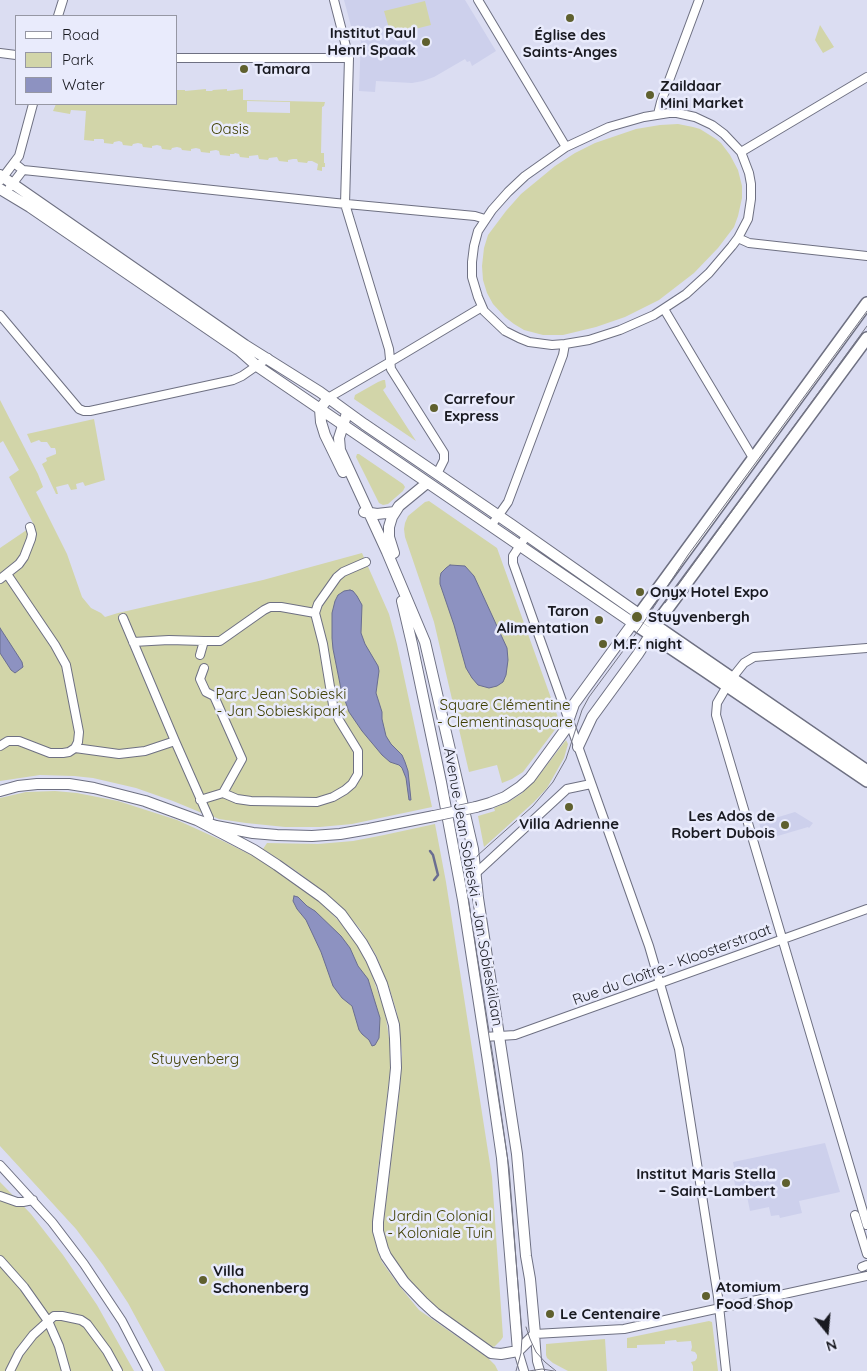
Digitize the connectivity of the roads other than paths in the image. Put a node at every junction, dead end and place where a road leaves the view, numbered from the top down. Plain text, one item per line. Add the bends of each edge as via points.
1 (63, 0) edge
2 (334, 0) edge
3 (478, 0) edge
4 (699, 0) edge
5 (58, 15) edge
6 (0, 53) edge
7 (15, 55) edge
8 (178, 58) edge
9 (349, 58) junction
10 (867, 77) edge
11 (34, 105) edge
12 (658, 114) junction
13 (566, 147) junction
14 (741, 152) junction
15 (13, 164) junction
16 (23, 170) junction
17 (1, 178) edge
18 (13, 184) junction
19 (3, 191) edge
20 (345, 204) junction
21 (485, 220) junction
22 (738, 238) junction
23 (867, 256) edge
24 (867, 303) edge
25 (482, 306) junction
26 (664, 309) junction
27 (0, 314) edge
28 (867, 338) edge
29 (565, 344) junction
30 (268, 358) junction
31 (390, 362) junction
32 (257, 366) junction
33 (328, 398) junction
34 (320, 409) junction
35 (347, 413) junction
36 (343, 425) junction
37 (753, 458) junction
38 (437, 474) junction
39 (427, 483) junction
40 (365, 512) junction
41 (395, 512) junction
42 (499, 516) junction
43 (491, 526) junction
44 (30, 527) dead end
45 (527, 535) junction
46 (520, 546) junction
47 (366, 562) dead end
48 (8, 574) junction
49 (0, 578) edge
50 (315, 613) junction
51 (123, 618) dead end
52 (636, 619) junction
53 (654, 631) junction
54 (422, 635) junction
55 (204, 641) junction
56 (133, 642) junction
57 (867, 648) edge
58 (200, 655) dead end
59 (204, 668) dead end
60 (730, 682) junction
61 (569, 722) junction
62 (175, 741) junction
63 (0, 746) edge
64 (578, 747) junction
65 (75, 748) junction
66 (867, 771) edge
67 (867, 782) edge
68 (591, 784) junction
69 (0, 791) edge
70 (223, 794) junction
71 (200, 800) junction
72 (209, 818) dead end
73 (197, 820) junction
74 (476, 873) junction
75 (867, 909) edge
76 (782, 939) junction
77 (660, 984) junction
78 (500, 1036) junction
79 (484, 1037) junction
80 (0, 1165) edge
81 (0, 1196) edge
82 (33, 1200) junction
83 (860, 1220) edge
84 (867, 1254) edge
85 (0, 1260) edge
86 (867, 1276) edge
87 (718, 1308) junction
88 (48, 1321) junction
89 (534, 1334) junction
90 (518, 1350) junction
91 (10, 1371) edge
92 (66, 1371) edge
93 (118, 1371) edge
94 (148, 1371) edge
95 (524, 1371) edge
96 (540, 1371) edge
97 (726, 1371) edge

1 - 5 street
2 - 9 street
3 - 13 street
4 - 12 street
6 - 7 street
8 - 9 street
9 - 20 street
10 - 14 street
11 - 15 street via 20,153
12 - 13 street via 609,127
12 - 14 street via 677,113 704,121 724,134
13 - 21 street via 525,176
14 - 22 street via 751,184 751,199 748,219
15 - 16 street
15 - 17 street
16 - 18 street
16 - 20 street
17 - 18 street
18 - 19 street
18 - 30 street
19 - 32 street
20 - 21 street via 475,216
20 - 31 street via 389,349
21 - 25 street via 478,231 472,262 474,286
22 - 23 street via 753,244
22 - 26 street via 709,273
24 - 37 main road
25 - 29 street via 510,334 543,345
25 - 31 street
26 - 29 street via 612,333
26 - 37 street
27 - 32 street via 84,411 233,380
28 - 53 main road
29 - 42 street via 508,502
30 - 32 street
30 - 33 street
31 - 33 street
31 - 38 street via 392,371 444,453
32 - 34 street
33 - 34 street
33 - 35 street
34 - 36 street
34 - 40 street, Avenue Jean Sobieski - Jan Sobieskilaan via 325,435
35 - 36 street, Avenue Jean Sobieski - Jan Sobieskilaan
35 - 38 street
36 - 39 street
36 - 40 street, Avenue Jean Sobieski - Jan Sobieskilaan via 338,441 340,450
37 - 52 main road
38 - 42 street
39 - 41 street
39 - 43 street
40 - 41 street
40 - 54 street, Avenue Jean Sobieski - Jan Sobieskilaan via 390,559
40 - 79 street, Avenue Jean Sobieski - Jan Sobieskilaan via 400,595 407,622 441,782
41 - 54 street via 390,541 415,605
42 - 43 street
42 - 45 street
43 - 46 street
44 - 48 street via 32,535 28,550
45 - 46 street
45 - 52 street
46 - 52 street
46 - 61 street via 513,556 513,563
47 - 50 street via 337,577
48 - 49 street
48 - 65 street via 66,665 79,732
50 - 55 street via 270,607 220,641
50 - 70 street via 333,705 358,751 358,774 348,788 322,801 250,801
51 - 56 street
52 - 53 main road
52 - 61 street via 574,704
53 - 60 main road
53 - 64 street via 592,717
54 - 74 street, Avenue Jean Sobieski - Jan Sobieskilaan
55 - 56 street
55 - 58 street
56 - 62 street
57 - 60 street via 754,658 744,663
59 - 70 street via 200,679 206,692 214,696 242,759
60 - 66 main road
60 - 67 main road
60 - 76 street via 717,703 716,715
61 - 64 street
61 - 73 street, bridge via 525,782 505,797 476,807 352,832 312,836 253,833
62 - 65 street via 145,751 118,754
62 - 71 street
63 - 65 street via 19,741 54,753 69,752
64 - 68 street
68 - 74 street via 567,789
68 - 77 street
69 - 73 street via 37,784 94,788 145,800
70 - 71 street
71 - 72 street
73 - 90 street via 254,850 322,897 341,914 362,943 382,984 395,1039 395,1082 378,1222 382,1249 404,1282 435,1314 491,1353
74 - 78 street, Avenue Jean Sobieski - Jan Sobieskilaan
75 - 76 street, Rue du Cloître - Kloosterstraat
76 - 77 street, Rue du Cloître - Kloosterstraat
76 - 83 street
77 - 78 street, Rue du Cloître - Kloosterstraat via 515,1035
77 - 87 street via 680,1054
78 - 79 street, Rue du Cloître - Kloosterstraat
78 - 89 street, Avenue Jean Sobieski - Jan Sobieskilaan via 517,1154
79 - 90 street, Avenue Jean Sobieski - Jan Sobieskilaan via 502,1158
80 - 82 street
81 - 82 street via 17,1202
82 - 94 street via 100,1286
83 - 84 street
85 - 88 street via 24,1286
86 - 87 street
87 - 89 street via 619,1330
87 - 97 street
88 - 91 street via 32,1334
88 - 92 street
88 - 93 street via 54,1316 62,1316 84,1322 102,1343
89 - 90 street
89 - 96 street, Avenue Jean Sobieski - Jan Sobieskilaan
90 - 95 street, Avenue Jean Sobieski - Jan Sobieskilaan

